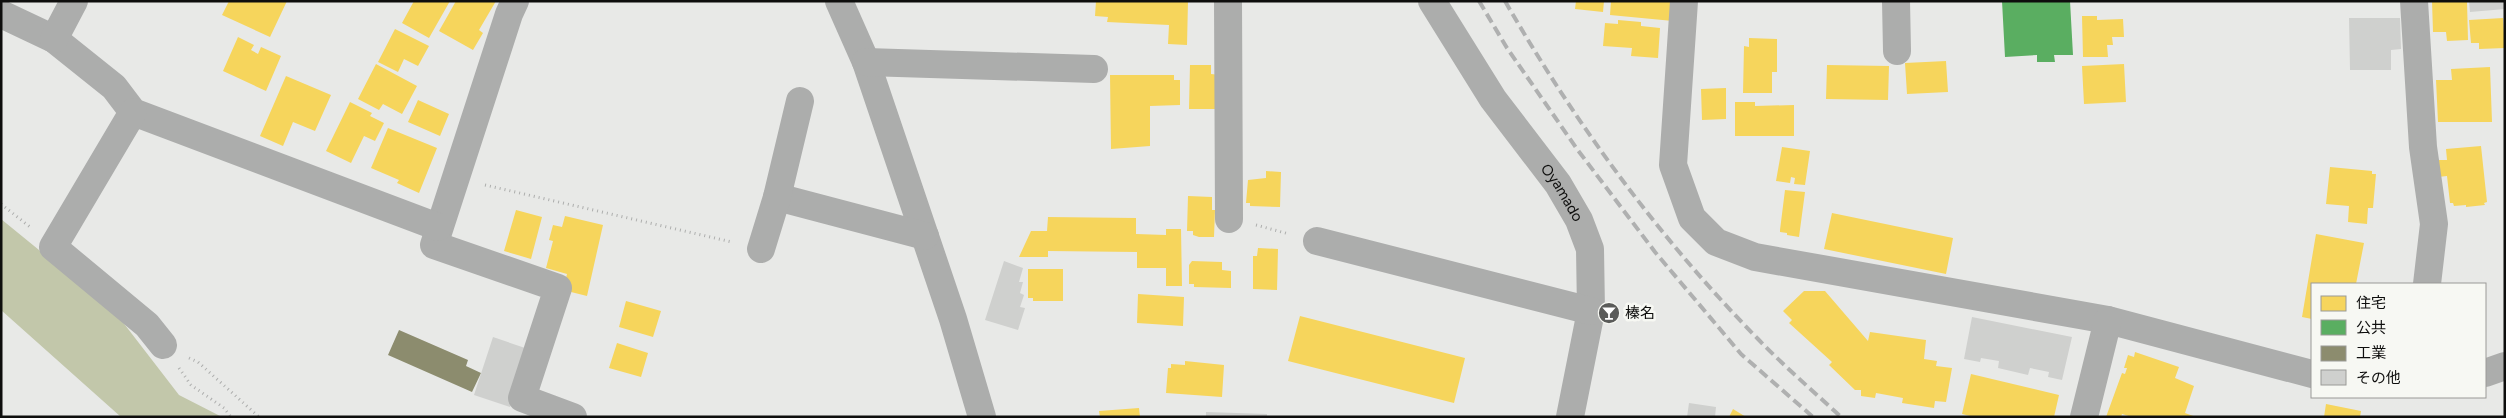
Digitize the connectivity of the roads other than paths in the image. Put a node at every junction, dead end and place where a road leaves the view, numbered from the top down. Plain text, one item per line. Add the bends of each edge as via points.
1 (74, 1) edge
2 (515, 1) edge
3 (839, 1) edge
4 (1228, 1) edge
5 (1432, 1) edge
6 (1684, 1) edge
7 (1896, 1) edge
8 (2414, 1) edge
9 (1, 14) edge
10 (54, 39) junction
11 (1897, 51) dead end
12 (866, 62) junction
13 (1094, 69) dead end
14 (800, 101) dead end
15 (133, 112) junction
16 (777, 196) junction
17 (1229, 219) dead end
18 (438, 227) junction
19 (924, 236) junction
20 (1317, 241) dead end
21 (761, 249) road end
22 (2427, 283) edge
23 (1591, 311) junction
24 (2108, 320) junction
25 (163, 345) road end
26 (2505, 366) edge
27 (2486, 373) edge
28 (2311, 374) edge
29 (573, 417) edge
30 (982, 417) edge
31 (1570, 417) edge
32 (2084, 417) edge

1 - 10 street
2 - 18 street
3 - 12 street
4 - 17 street
5 - 23 street, Oyamado via 1493,99 1558,184 1579,220 1590,249
6 - 24 street via 1673,165 1692,218 1716,242 1755,257
7 - 11 street
8 - 22 street via 2424,147 2434,224
9 - 10 street
10 - 15 street via 114,87
12 - 13 street
12 - 19 street
14 - 16 street
15 - 18 street
15 - 25 street via 53,247 147,325
16 - 19 street
16 - 21 street
18 - 29 street via 434,245 558,288 522,398
19 - 30 street
20 - 23 street
23 - 31 street, Oyamado
24 - 28 street
24 - 32 street
26 - 27 street

